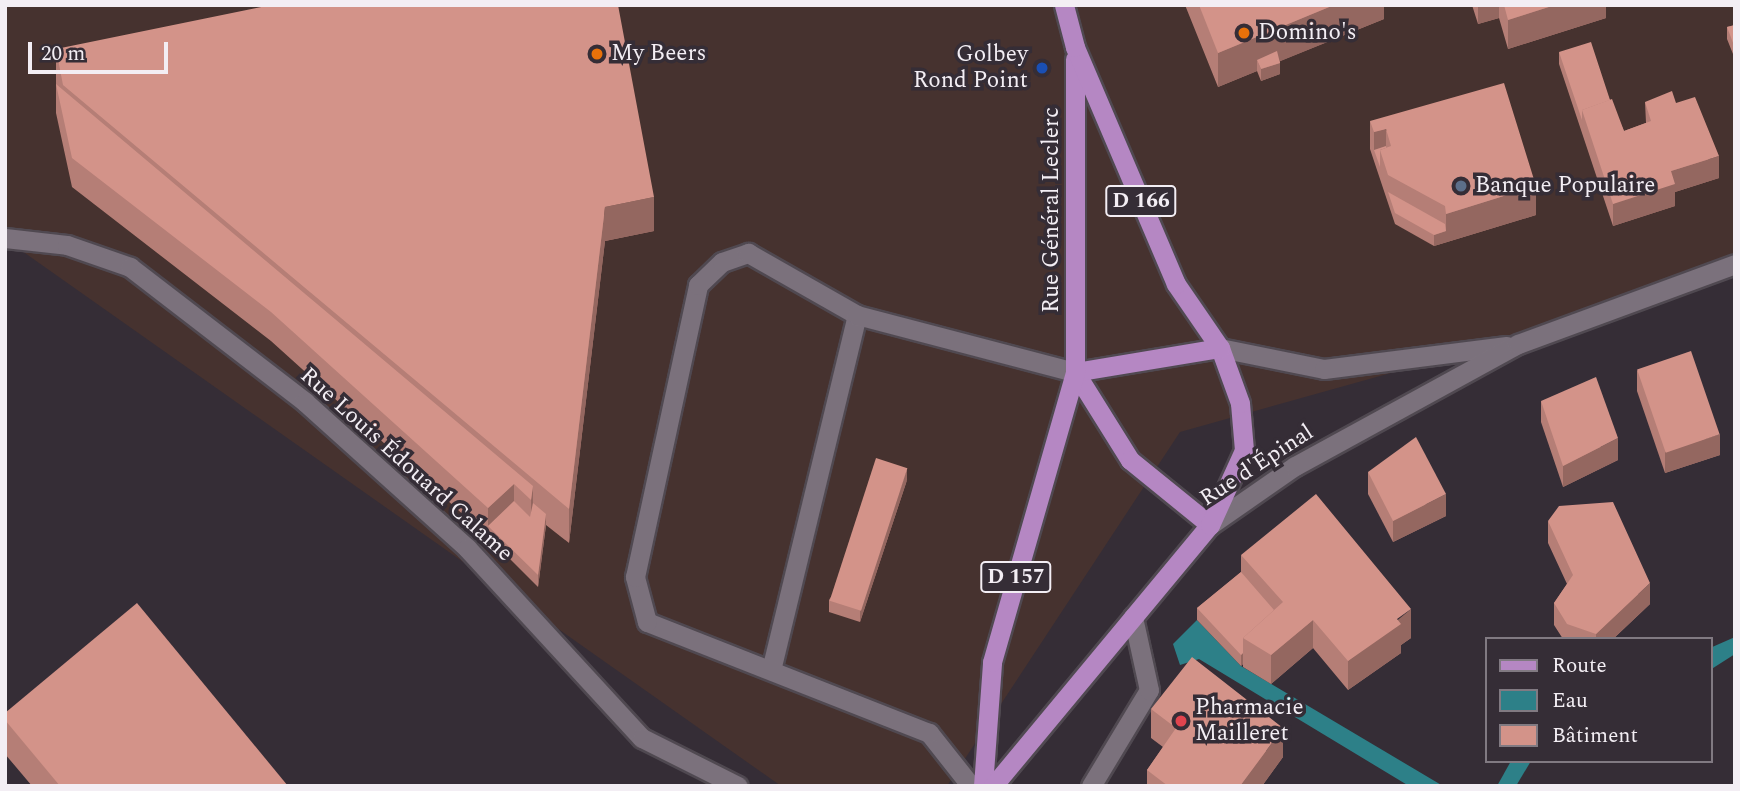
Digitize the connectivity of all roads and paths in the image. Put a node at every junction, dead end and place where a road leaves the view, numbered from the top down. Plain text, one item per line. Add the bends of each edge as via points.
1 (1064, 5) edge
2 (1075, 47) junction
3 (5, 237) edge
4 (1735, 264) edge
5 (857, 315) junction
6 (1518, 344) junction
7 (1220, 348) junction
8 (1075, 372) junction
9 (1210, 524) junction
10 (1133, 617) junction
11 (772, 666) junction
12 (738, 786) edge
13 (971, 786) edge
14 (983, 786) edge
15 (993, 786) edge
16 (1091, 786) edge

1 - 2 main road, Rue Général Leclerc / D 166
2 - 7 main road, Rue Général Leclerc / D 166 via 1182,297
2 - 8 main road, Rue Général Leclerc / D 166
3 - 12 street, Rue Louis Édouard Calame via 67,245 130,267 305,402 467,548 642,738
4 - 6 street, Rue d'Épinal
5 - 8 street
5 - 11 street
5 - 11 street via 748,253 722,262 698,285 635,577 647,622
6 - 7 street, Rue d'Épinal via 1324,369
6 - 9 street, Rue d'Épinal via 1294,466
7 - 8 main road
7 - 9 main road, D 166 via 1240,403 1244,450
8 - 9 main road via 1130,460
8 - 14 main road, D 157 via 992,662
9 - 10 main road, Rue d'Épinal
10 - 15 main road, Rue d'Épinal
10 - 16 street via 1149,690
11 - 13 street via 929,733

